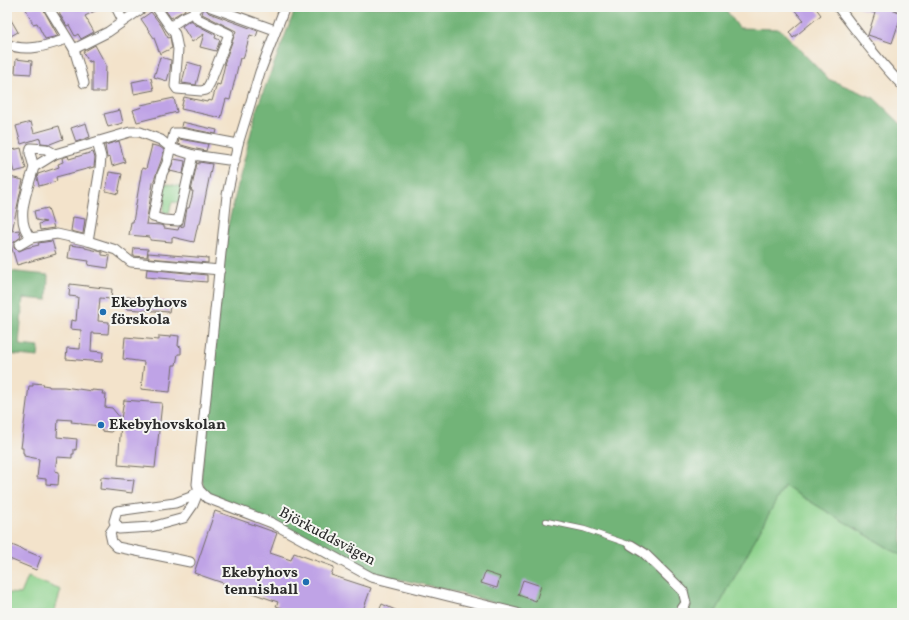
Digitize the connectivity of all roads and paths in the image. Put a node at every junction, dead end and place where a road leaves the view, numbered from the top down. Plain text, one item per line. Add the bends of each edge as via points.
1 (48, 7) edge
2 (116, 7) edge
3 (144, 7) edge
4 (156, 7) edge
5 (211, 7) edge
6 (285, 7) edge
7 (838, 7) edge
8 (195, 10) edge
9 (123, 21) junction
10 (170, 27) junction
11 (275, 30) junction
12 (67, 39) junction
13 (7, 44) edge
14 (74, 49) junction
15 (84, 83) dead end
16 (902, 85) edge
17 (97, 142) junction
18 (238, 144) junction
19 (171, 148) junction
20 (55, 154) junction
21 (193, 155) junction
22 (235, 161) junction
23 (34, 167) junction
24 (31, 238) junction
25 (88, 241) junction
26 (19, 245) dead end
27 (220, 270) junction
28 (200, 490) junction
29 (546, 521) dead end
30 (116, 524) junction
31 (631, 545) joint
32 (190, 562) dead end
33 (517, 613) edge
34 (679, 613) edge

1 - 12 street
2 - 9 street
3 - 9 street
4 - 10 street
5 - 11 street
6 - 11 street
7 - 16 street
8 - 10 street
8 - 10 street via 198,19 229,34 206,90 177,89 175,86 178,49
9 - 14 street via 108,32
11 - 18 street
12 - 13 street via 31,48
12 - 14 street
14 - 15 street
17 - 19 street via 134,132 160,140
17 - 20 street
17 - 25 street via 101,157 100,168
18 - 19 street via 174,133
18 - 22 street
19 - 21 street
19 - 21 street via 162,174 153,217 177,226
20 - 23 street
20 - 23 street via 46,149 30,148
21 - 22 street
22 - 27 street via 227,195
23 - 24 street via 23,208 24,224
24 - 25 street via 57,234
24 - 26 street
25 - 27 street via 116,250 131,262
27 - 28 street via 197,475
28 - 30 street via 191,497 175,503 117,512 114,521
28 - 30 street via 184,518 151,527 120,529
28 - 33 street, Björkuddsvägen via 207,498 272,523 371,577
29 - 31 lane via 584,529
30 - 32 street via 110,533 112,542 117,547
31 - 34 street via 644,553 683,591 686,603

